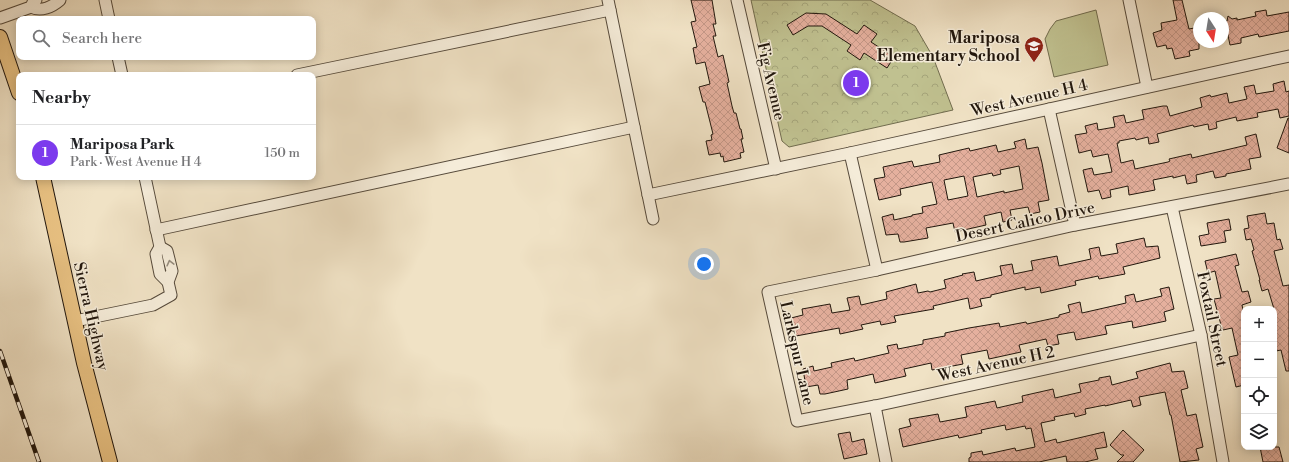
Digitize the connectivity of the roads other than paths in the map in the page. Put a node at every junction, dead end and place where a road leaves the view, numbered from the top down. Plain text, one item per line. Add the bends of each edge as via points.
1 (60, 0) edge
2 (105, 0) edge
3 (737, 0) edge
4 (1129, 0) edge
5 (34, 3) edge
6 (609, 5) edge
7 (108, 16) edge
8 (0, 18) edge
9 (0, 36) edge
10 (1289, 56) edge
11 (119, 60) edge
12 (121, 72) edge
13 (311, 72) edge
14 (16, 84) edge
15 (1146, 87) junction
16 (1049, 110) junction
17 (634, 127) junction
18 (850, 153) junction
19 (776, 169) junction
20 (43, 180) edge
21 (146, 180) edge
22 (1289, 184) edge
23 (648, 195) junction
24 (1172, 207) junction
25 (654, 220) dead end
26 (1075, 225) junction
27 (156, 230) junction
28 (878, 270) junction
29 (768, 292) joint
30 (75, 321) junction
31 (1202, 334) junction
32 (875, 406) junction
33 (798, 421) joint
34 (110, 462) edge
35 (886, 462) edge
36 (1223, 462) edge

1 - 5 street via 54,6 37,10
2 - 7 street
3 - 19 street, Fig Avenue
4 - 15 street
5 - 8 street
6 - 13 street
6 - 17 street
9 - 14 main road
10 - 15 street, West Avenue H 4
11 - 12 street
15 - 16 street, West Avenue H 4
16 - 18 street, West Avenue H 4
16 - 26 street
17 - 23 street
17 - 27 street
18 - 19 street, West Avenue H 4
18 - 28 street
19 - 23 street, West Avenue H 4
20 - 30 main road, Sierra Highway
21 - 27 street
22 - 24 street, Desert Calico Drive
23 - 25 street
24 - 26 street, Desert Calico Drive
24 - 31 street, Foxtail Street
26 - 28 street, Desert Calico Drive
27 - 30 street via 160,247 167,251 172,271 168,282 171,294 153,305
28 - 29 street, Desert Calico Drive
29 - 33 street, Larkspur Lane
30 - 34 main road, Sierra Highway
31 - 32 street, West Avenue H 2
31 - 36 street, Foxtail Street
32 - 33 street, West Avenue H 2
32 - 35 street

